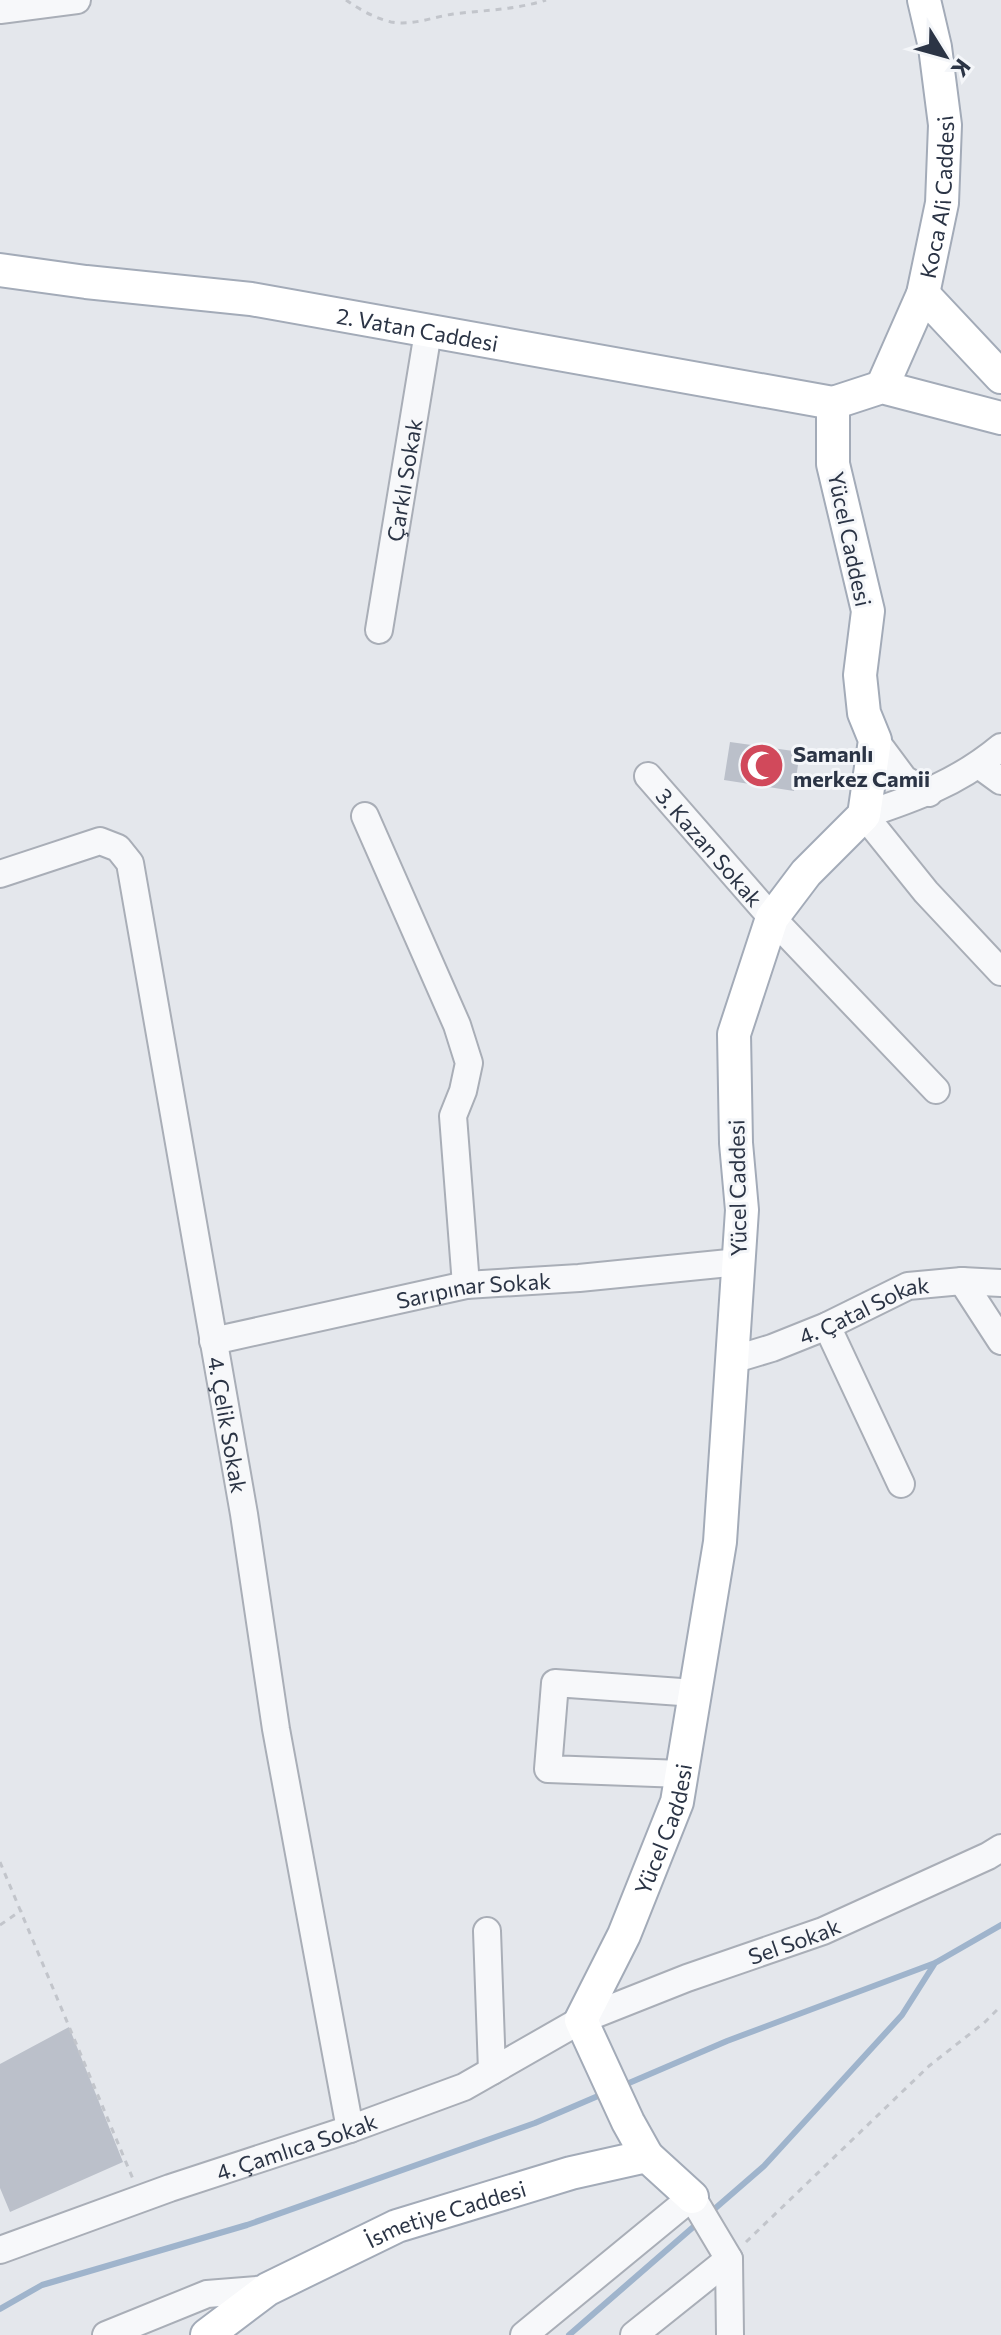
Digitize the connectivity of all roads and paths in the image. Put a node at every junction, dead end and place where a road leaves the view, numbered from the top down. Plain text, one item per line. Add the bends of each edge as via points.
1 (77, 0) edge
2 (346, 0) edge
3 (546, 0) edge
4 (924, 0) edge
5 (26, 3) edge
6 (0, 10) edge
7 (0, 270) edge
8 (923, 294) junction
9 (428, 332) junction
10 (1001, 377) edge
11 (882, 387) junction
12 (833, 403) junction
13 (1001, 418) edge
14 (379, 630) dead end
15 (875, 740) junction
16 (1001, 747) edge
17 (979, 765) junction
18 (648, 776) dead end
19 (1001, 781) edge
20 (929, 793) junction
21 (864, 815) junction
22 (365, 816) dead end
23 (0, 874) edge
24 (772, 918) junction
25 (1001, 972) edge
26 (936, 1090) dead end
27 (739, 1262) junction
28 (962, 1281) junction
29 (1001, 1283) edge
30 (466, 1285) junction
31 (827, 1326) junction
32 (213, 1341) junction
33 (1001, 1341) edge
34 (732, 1360) junction
35 (901, 1484) dead end
36 (695, 1693) junction
37 (682, 1774) junction
38 (1001, 1848) edge
39 (0, 1862) edge
40 (22, 1910) junction
41 (0, 1925) edge
42 (487, 1931) dead end
43 (1001, 2006) edge
44 (586, 2031) junction
45 (492, 2071) junction
46 (350, 2129) junction
47 (647, 2156) junction
48 (692, 2197) junction
49 (141, 2198) junction
50 (0, 2250) edge
51 (729, 2259) junction
52 (268, 2289) junction
53 (106, 2335) edge
54 (207, 2335) edge
55 (524, 2335) edge
56 (634, 2335) edge
57 (730, 2335) edge

1 - 5 street
2 - 3 path via 392,22 520,8
4 - 8 main road, Koca Ali Caddesi via 945,125 942,203
5 - 6 street
7 - 9 main road, 2. Vatan Caddesi via 251,299
8 - 10 main road
8 - 11 main road, Koca Ali Caddesi
9 - 12 main road, 2. Vatan Caddesi
9 - 14 street, Çarklı Sokak
11 - 12 main road
11 - 13 main road
12 - 15 main road, Yücel Caddesi via 833,464 868,611 860,675 864,713
15 - 20 street via 904,779
15 - 21 main road, Yücel Caddesi
16 - 17 street
17 - 19 street
17 - 20 street
18 - 24 street, 3. Kazan Sokak
20 - 21 street
21 - 24 main road, Yücel Caddesi via 806,873
21 - 25 street
22 - 30 street via 469,1063 453,1116
23 - 32 street, 4. Çelik Sokak via 100,841 118,848 130,863
24 - 26 street, 3. Kazan Sokak
24 - 27 main road, Yücel Caddesi via 734,1034 742,1210
27 - 30 street, Sarıpınar Sokak
27 - 34 main road, Yücel Caddesi
28 - 29 street, 4. Çatal Sokak
28 - 31 street, 4. Çatal Sokak via 908,1286
28 - 33 street
30 - 32 street, Sarıpınar Sokak
31 - 34 street, 4. Çatal Sokak
31 - 35 street
32 - 46 street, 4. Çelik Sokak via 276,1729
34 - 36 main road, Yücel Caddesi via 720,1542
36 - 37 main road, Yücel Caddesi
36 - 37 street via 555,1683 548,1769
37 - 44 main road, Yücel Caddesi via 677,1802
38 - 44 street, Sel Sokak via 823,1931 687,1978
39 - 40 path
40 - 41 path
40 - 49 path
42 - 45 street
43 - 51 path via 929,2066
44 - 45 street, 4. Çamlıca Sokak
44 - 47 main road
45 - 46 street, 4. Çamlıca Sokak via 464,2087
46 - 49 street, 4. Çamlıca Sokak
47 - 48 main road
47 - 52 main road, İsmetiye Caddesi via 571,2173 397,2226
48 - 51 street
48 - 55 street
49 - 50 street, 4. Çamlıca Sokak
51 - 56 street
51 - 57 street
52 - 53 street via 207,2294
52 - 54 main road, İsmetiye Caddesi

